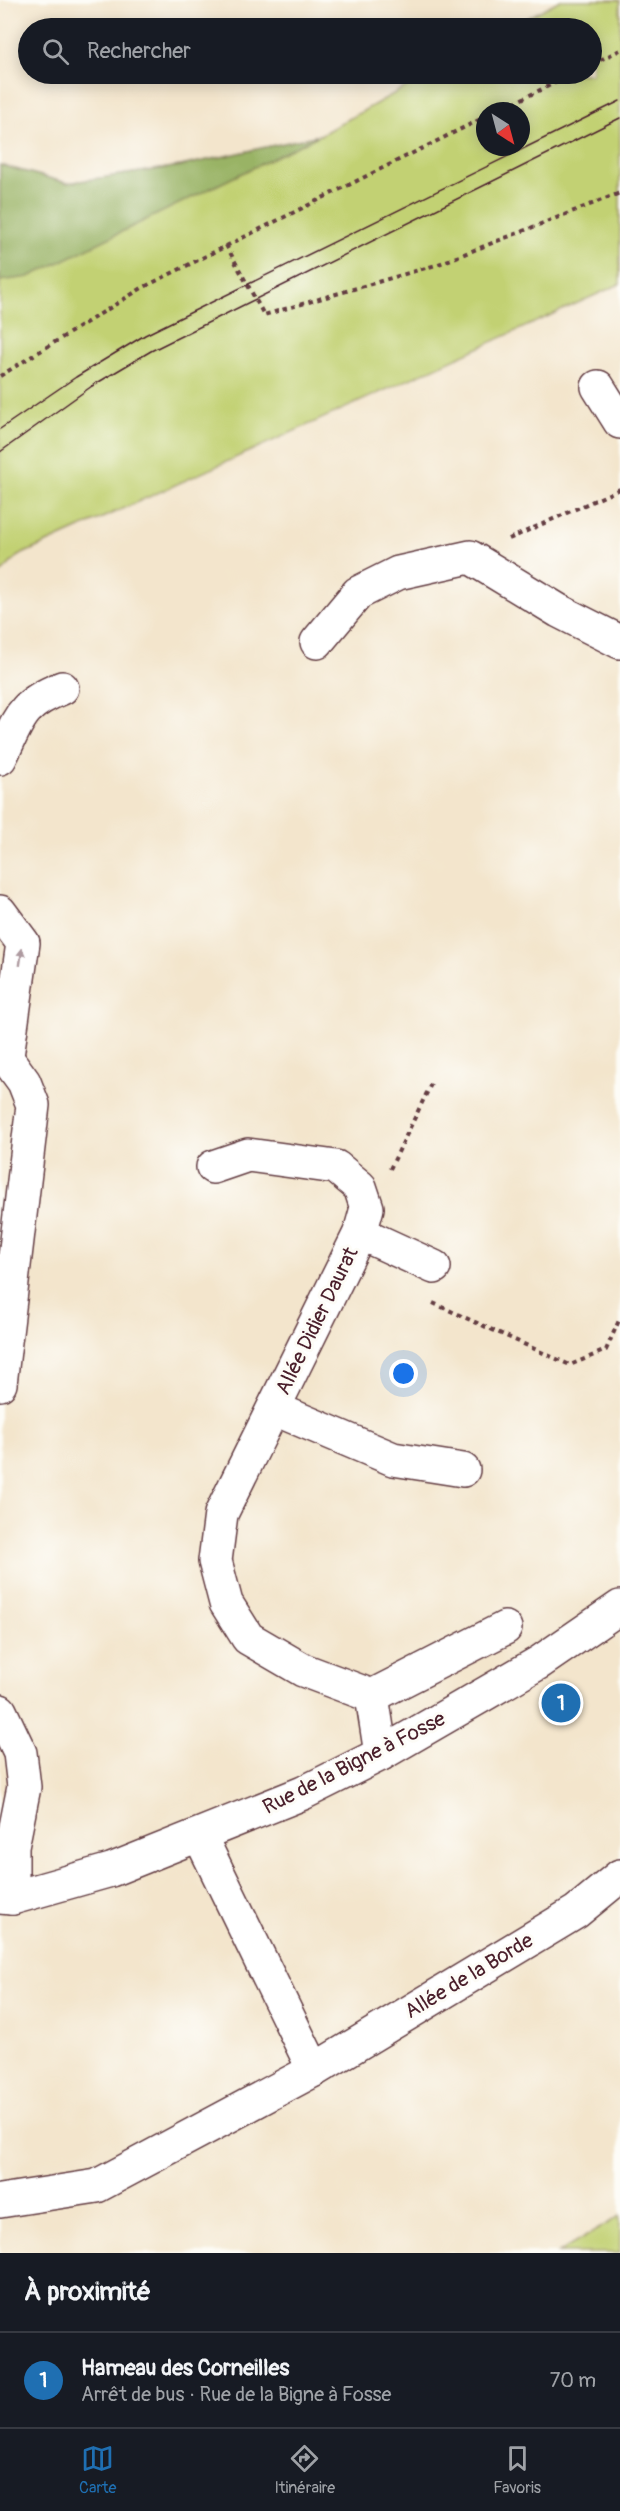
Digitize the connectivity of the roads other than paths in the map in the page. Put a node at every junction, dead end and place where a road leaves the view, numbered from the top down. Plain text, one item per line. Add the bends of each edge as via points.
1 (598, 387) dead end
2 (620, 422) edge
3 (317, 642) dead end
4 (620, 642) edge
5 (62, 688) dead end
6 (0, 758) edge
7 (0, 912) edge
8 (4, 1053) edge
9 (213, 1167) dead end
10 (363, 1220) junction
11 (432, 1266) road end
12 (0, 1383) edge
13 (275, 1409) junction
14 (463, 1470) dead end
15 (620, 1607) edge
16 (505, 1628) dead end
17 (372, 1695) junction
18 (0, 1711) edge
19 (381, 1754) junction
20 (200, 1836) junction
21 (620, 1876) edge
22 (6, 1897) edge
23 (314, 2070) junction
24 (0, 2200) edge

1 - 2 street
3 - 4 street via 358,593 398,573 470,557 559,611
5 - 6 street via 38,698 23,712
8 -> 7 street via 23,943
8 - 12 street via 24,1082 33,1105
9 - 10 street via 248,1155 336,1167 360,1186
10 - 11 street, Allée Didier Daurat
10 - 13 street, Allée Didier Daurat
13 - 14 street, Allée Didier Daurat via 393,1460
13 - 17 street, Allée Didier Daurat via 220,1514 215,1561 226,1603 248,1638 303,1670
15 - 19 street, Rue de la Bigne à Fosse via 540,1662
16 - 17 street
17 - 19 street
18 - 22 street via 20,1753 24,1787
19 - 20 street, Rue de la Bigne à Fosse via 303,1793
20 - 22 street, Rue de la Bigne à Fosse via 111,1870
20 - 23 street
21 - 23 street, Allée de la Borde via 576,1912
23 - 24 street, Allée de la Borde via 97,2186

